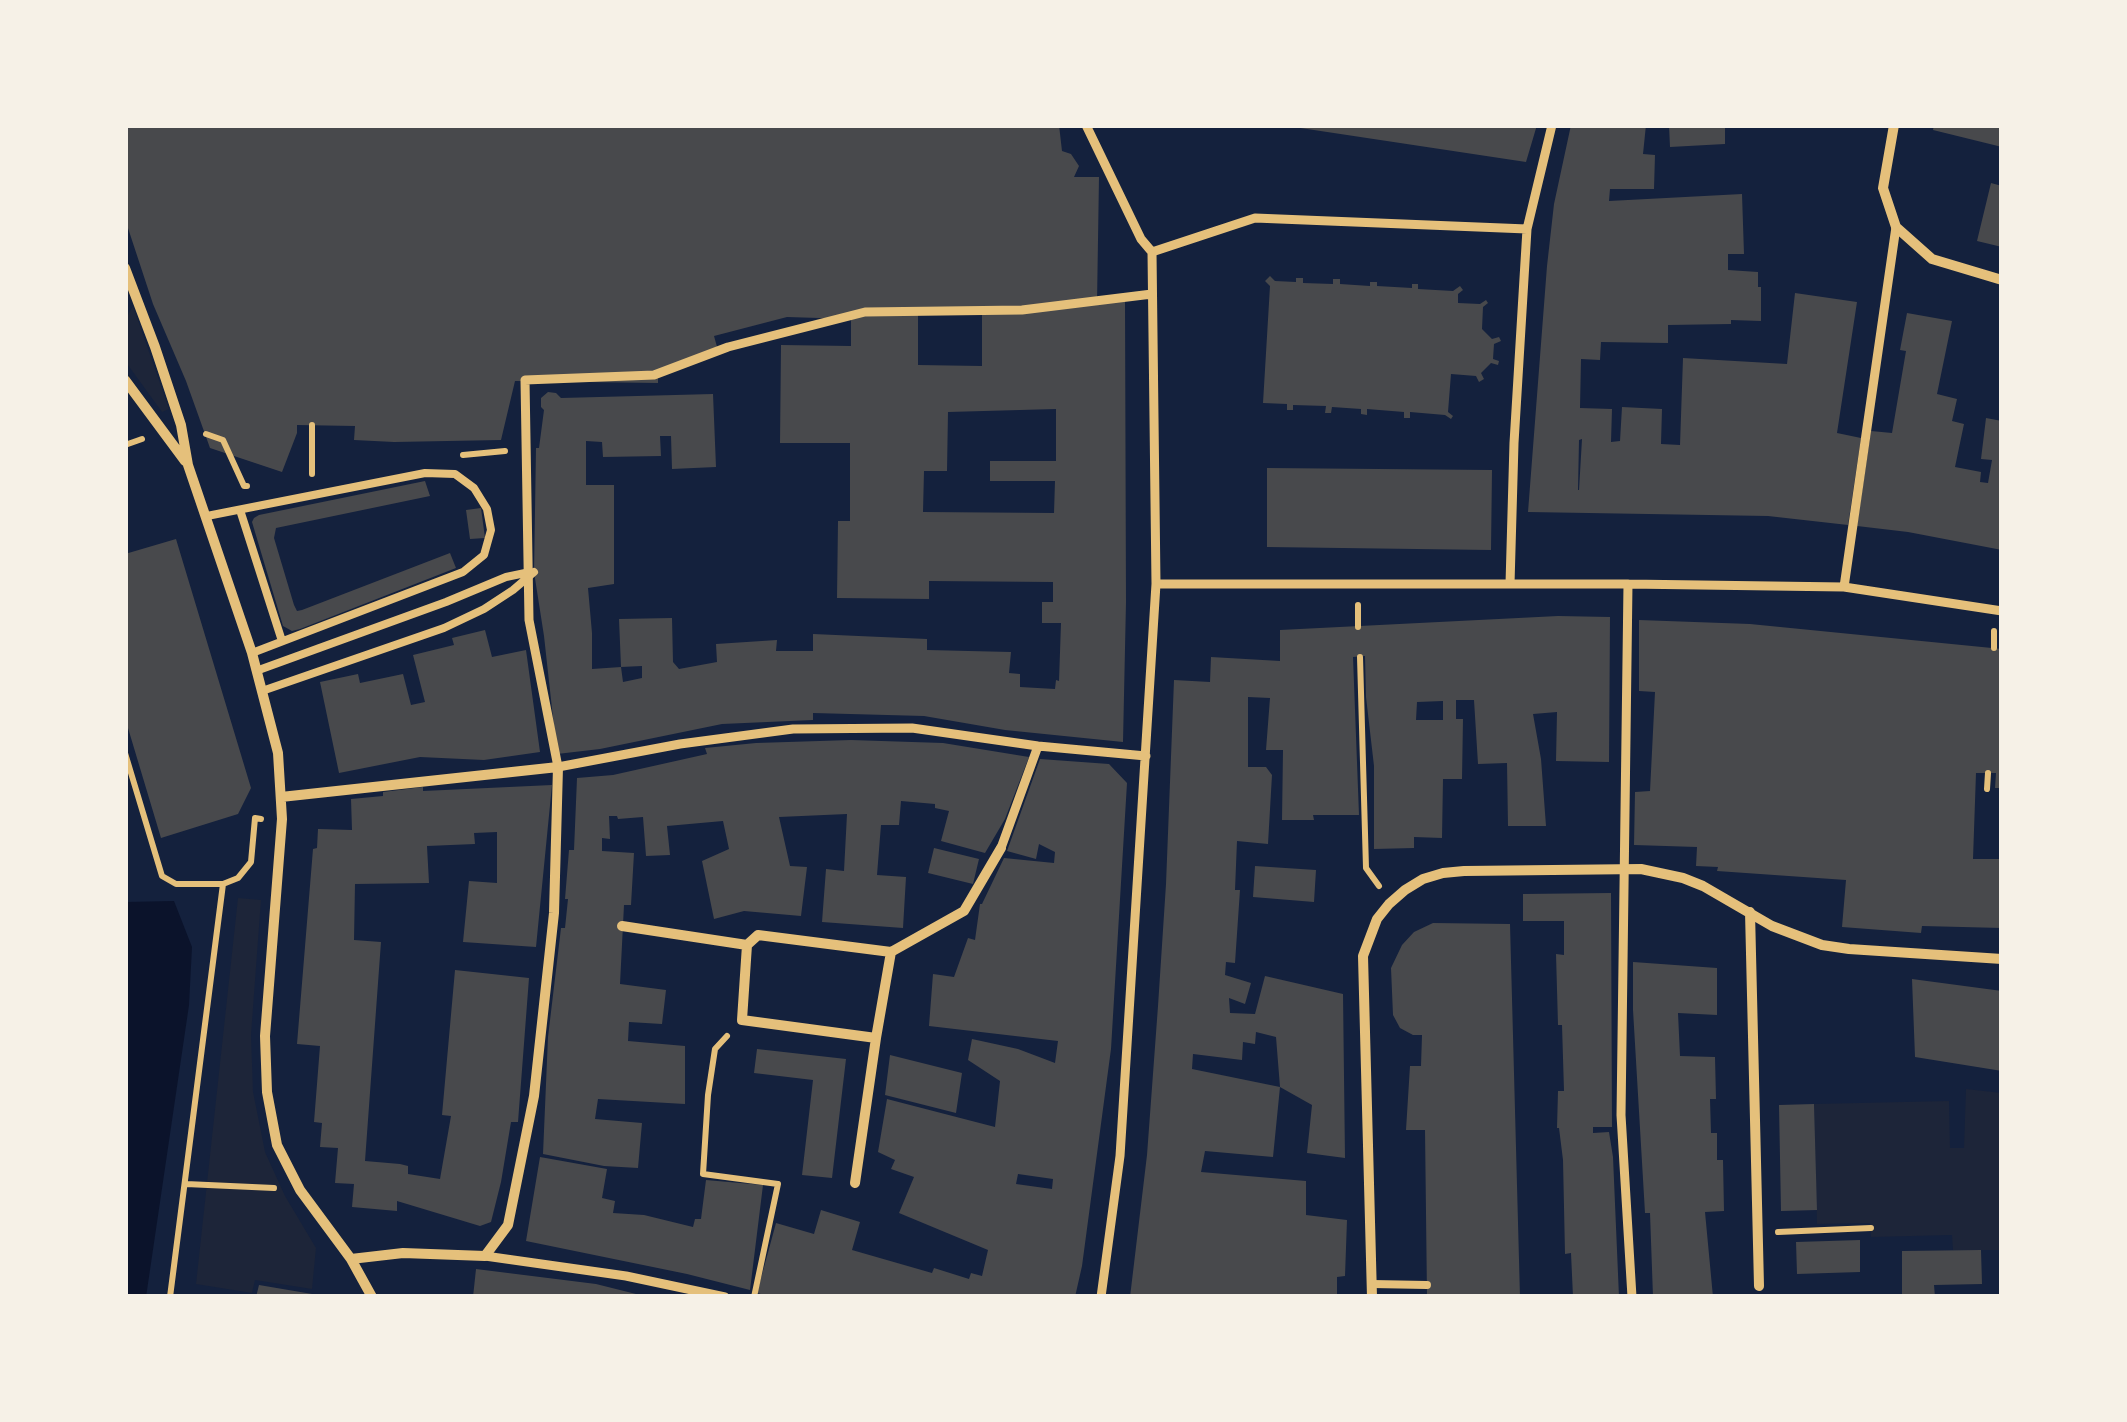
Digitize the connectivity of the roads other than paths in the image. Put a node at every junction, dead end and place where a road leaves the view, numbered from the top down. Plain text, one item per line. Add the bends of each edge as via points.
1 (1086, 125) edge
2 (1552, 125) edge
3 (1894, 125) edge
4 (1896, 226) junction
5 (1527, 229) junction
6 (1152, 252) junction
7 (125, 268) edge
8 (2002, 280) edge
9 (131, 285) junction
10 (1152, 294) junction
11 (125, 299) edge
12 (125, 380) edge
13 (188, 466) junction
14 (240, 510) junction
15 (207, 516) junction
16 (528, 575) junction
17 (1156, 584) junction
18 (1510, 584) junction
19 (1628, 584) junction
20 (1844, 587) junction
21 (2002, 611) edge
22 (282, 642) junction
23 (252, 653) junction
24 (256, 672) junction
25 (262, 691) junction
26 (1038, 746) junction
27 (1146, 756) junction
28 (558, 767) junction
29 (281, 796) junction
30 (1001, 848) joint
31 (1623, 868) junction
32 (1750, 912) junction
33 (622, 926) dead end
34 (748, 945) junction
35 (891, 952) junction
36 (2002, 959) edge
37 (876, 1038) junction
38 (855, 1183) dead end
39 (485, 1256) junction
40 (350, 1259) junction
41 (1372, 1284) junction
42 (1427, 1285) dead end
43 (1759, 1286) dead end
44 (372, 1297) edge
45 (726, 1297) edge
46 (1101, 1297) edge
47 (1372, 1297) edge
48 (1632, 1297) edge

1 - 6 street
2 - 5 street
3 - 4 street via 1883,188
4 - 8 street via 1932,259
4 - 20 street
5 - 6 street via 1255,218
5 - 18 street
6 - 10 street
7 - 9 street
9 - 11 street
9 - 13 street via 181,426
10 - 16 street via 1022,310 865,312 728,347 654,375 525,380
10 - 17 street
12 - 13 street
13 - 15 street
14 - 15 lane
14 - 22 lane
14 - 22 lane via 425,473 455,474 487,509 484,556 463,572
15 - 23 street
16 - 24 lane via 506,577
16 - 25 lane via 484,609 444,628
16 - 28 street via 529,620
17 - 18 street
17 - 27 street
18 - 19 street
19 - 20 street
19 - 31 street
20 - 21 street
22 - 23 lane
23 - 24 street
24 - 25 street
25 - 29 street
26 - 27 street
26 - 28 street via 912,728 793,729
26 - 30 street
27 - 46 street via 1120,1156
28 - 29 street
28 - 39 street via 560,914 534,1096 508,1225
29 - 40 street via 267,1092 277,1145
30 - 35 street via 964,911
31 - 32 street via 1684,878
31 - 41 street via 1443,873 1405,890 1377,919 1362,976
31 - 48 street via 1620,1115
32 - 36 street via 1822,944
32 - 43 street
33 - 34 street
34 - 35 street via 758,935
34 - 37 street via 742,1020
35 - 37 street
37 - 38 street
39 - 40 street
39 - 45 street
40 - 44 street
41 - 42 lane
41 - 47 street

